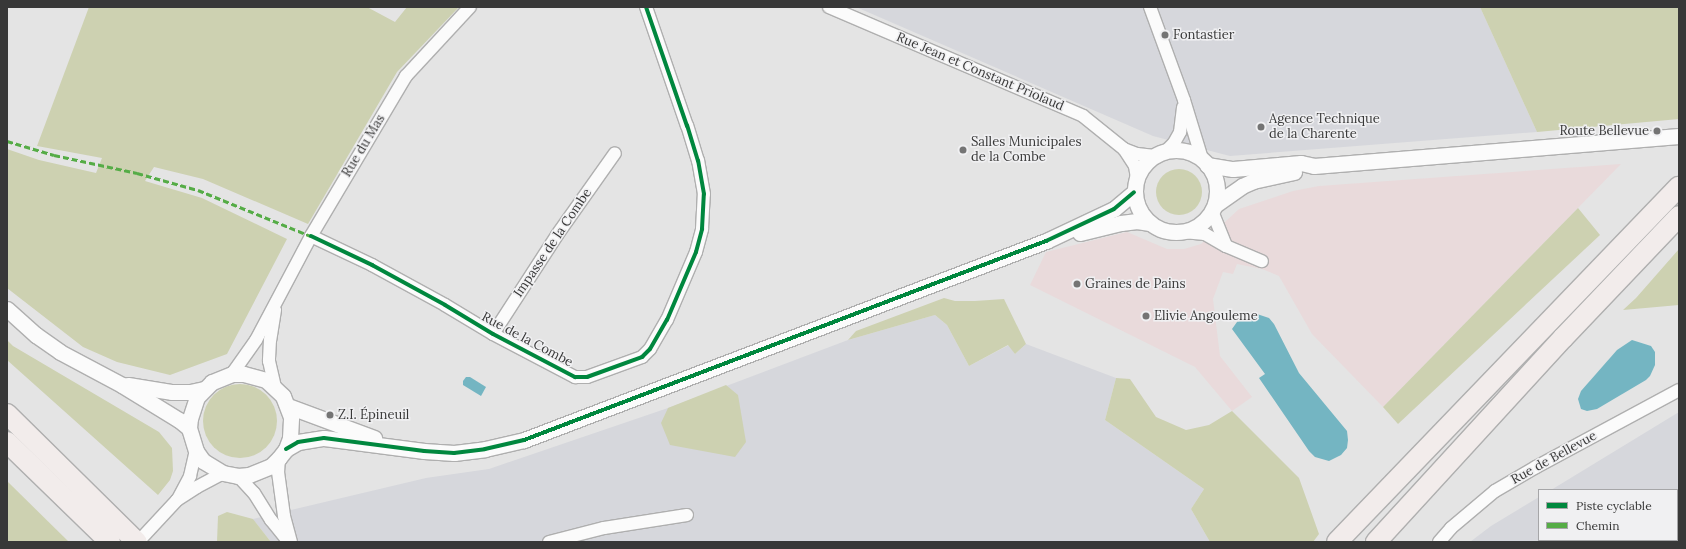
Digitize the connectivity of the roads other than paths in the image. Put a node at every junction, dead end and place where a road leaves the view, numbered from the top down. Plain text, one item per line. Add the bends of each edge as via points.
1 (470, 7) edge
2 (646, 7) edge
3 (829, 7) edge
4 (1150, 7) edge
5 (1184, 100) junction
6 (1679, 136) edge
7 (1124, 149) junction
8 (615, 153) dead end
9 (1160, 154) junction
10 (1205, 162) junction
11 (1314, 166) junction
12 (1136, 185) junction
13 (1679, 187) edge
14 (1213, 208) junction
15 (1679, 216) edge
16 (1150, 223) junction
17 (1183, 232) junction
18 (311, 236) junction
19 (1046, 241) junction
20 (1226, 246) junction
21 (1262, 261) dead end
22 (277, 299) junction
23 (7, 309) edge
24 (493, 334) junction
25 (1563, 338) junction
26 (232, 374) junction
27 (122, 385) junction
28 (275, 387) junction
29 (204, 388) junction
30 (1679, 390) edge
31 (288, 406) junction
32 (7, 414) edge
33 (189, 428) junction
34 (7, 442) edge
35 (391, 446) junction
36 (196, 451) junction
37 (283, 454) junction
38 (230, 475) junction
39 (177, 500) junction
40 (687, 515) dead end
41 (110, 542) edge
42 (137, 542) edge
43 (290, 542) edge
44 (549, 542) edge
45 (1337, 542) edge
46 (1362, 542) edge
47 (1376, 542) edge
48 (1439, 542) edge

1 - 18 street, Rue du Mas via 406,76
2 - 24 street, Rue de la Combe via 688,126 704,194 702,229 682,289 654,344 642,357 588,377 575,377
3 - 7 street, Rue Jean et Constant Priolaud via 1083,116
4 - 5 street
5 - 9 street via 1180,132 1174,142
5 - 10 street
6 - 11 street
7 - 9 street, Rue Jean et Constant Priolaud via 1138,154
7 - 12 street, Rue Jean et Constant Priolaud via 1135,166
8 - 24 street, Impasse de la Combe via 557,235
9 - 10 street via 1185,151
9 - 12 street via 1144,165
10 - 11 street via 1233,169 1301,163
10 - 14 street via 1216,184
11 - 14 street via 1253,181 1232,192
12 - 16 street via 1136,204
12 - 19 street via 1114,208
13 - 45 highway
14 - 17 street via 1205,221
14 - 20 street
15 - 25 highway
16 - 17 street via 1166,231
16 - 19 street via 1121,223
17 - 20 street via 1205,234
18 - 22 street, Rue du Mas
18 - 24 street, Rue de la Combe via 372,265
19 - 35 street via 524,440 454,453
20 - 21 street
22 - 26 street, Rue du Mas via 256,340
22 - 28 street, Rue du Mas via 269,361
23 - 27 street via 60,352
25 - 46 highway
25 - 47 highway
26 - 28 street via 255,376
26 - 29 street
27 - 29 street via 172,392 190,392
27 - 33 street
28 - 31 street
29 - 33 street via 192,407
30 - 48 street, Rue de Bellevue via 1495,491 1451,528
31 - 35 street
31 - 37 street via 292,427
32 - 42 highway
33 - 36 street
34 - 41 highway
35 - 37 street via 324,438 308,440
36 - 38 street via 203,460
36 - 39 street via 190,476
37 - 38 street via 260,472
37 - 43 street via 278,472
38 - 39 street via 197,487
38 - 43 street via 254,493 271,520
39 - 42 street
40 - 44 street via 604,528

